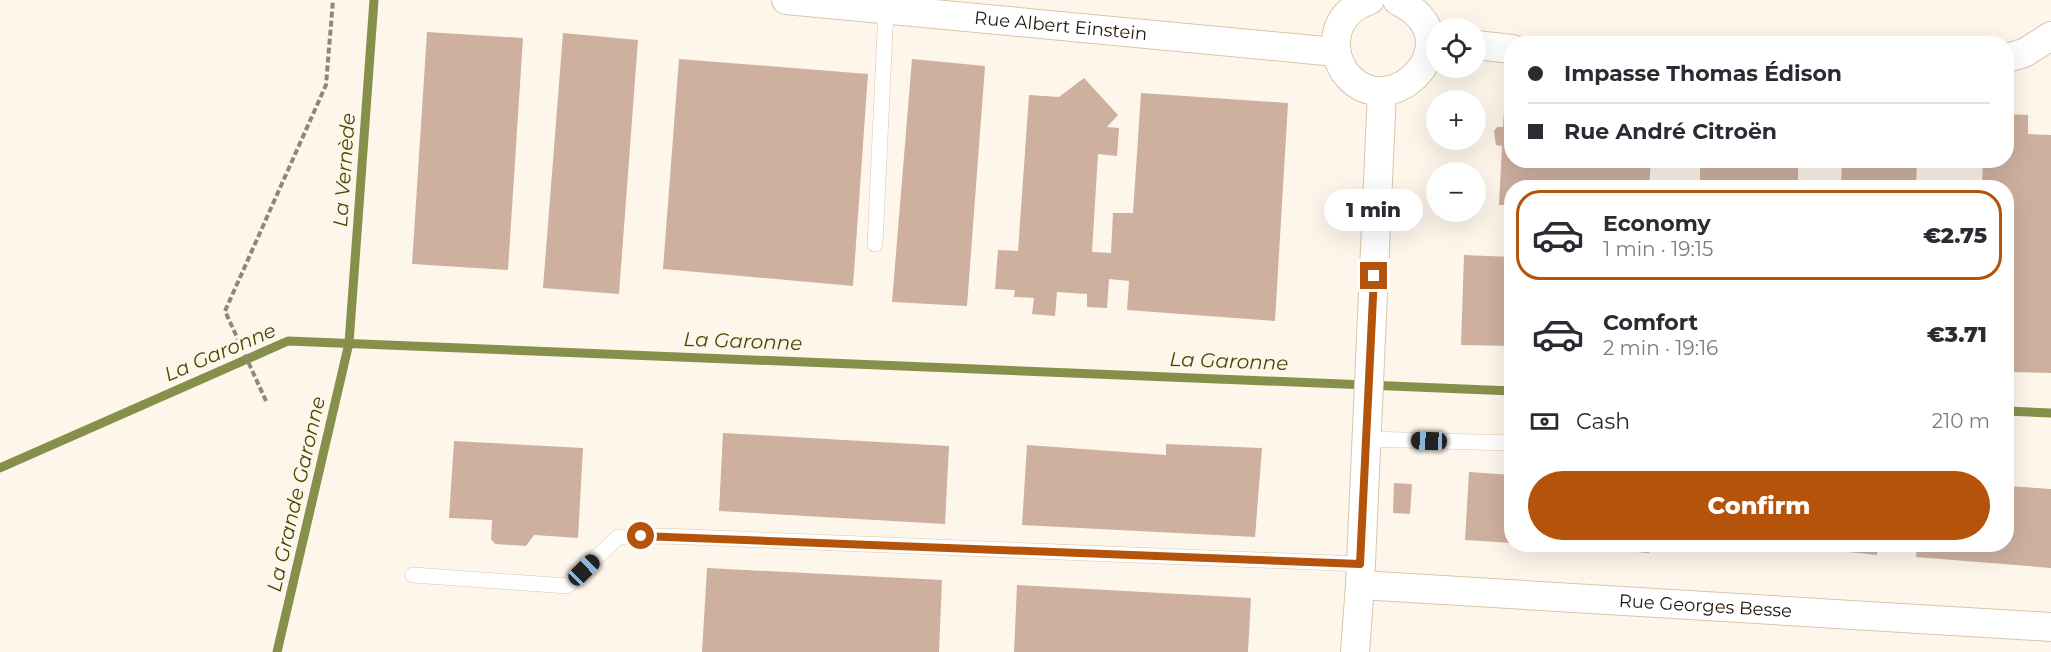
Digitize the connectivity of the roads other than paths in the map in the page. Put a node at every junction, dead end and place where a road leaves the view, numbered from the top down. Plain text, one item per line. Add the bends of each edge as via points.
1 (786, 0) edge
2 (1370, 0) edge
3 (1397, 0) edge
4 (886, 9) junction
5 (1426, 28) edge
6 (2051, 36) edge
7 (1486, 46) edge
8 (1504, 48) edge
9 (1336, 52) junction
10 (2014, 56) edge
11 (1426, 57) edge
12 (1382, 91) junction
13 (875, 244) dead end
14 (1366, 439) junction
15 (1504, 442) edge
16 (1360, 574) junction
17 (413, 575) dead end
18 (2051, 627) edge
19 (1354, 652) edge

1 - 4 street, Rue Albert Einstein
2 - 9 street via 1349,11 1340,25
3 - 5 street via 1417,13
4 - 9 street, Rue Albert Einstein
4 - 13 lane
6 - 10 street
7 - 8 street
9 - 12 street via 1349,77 1366,88
11 - 12 street via 1416,77 1403,87
12 - 14 street
14 - 15 lane
14 - 16 street
16 - 17 lane via 664,536 618,537 567,586
16 - 18 street, Rue Georges Besse
16 - 19 street

